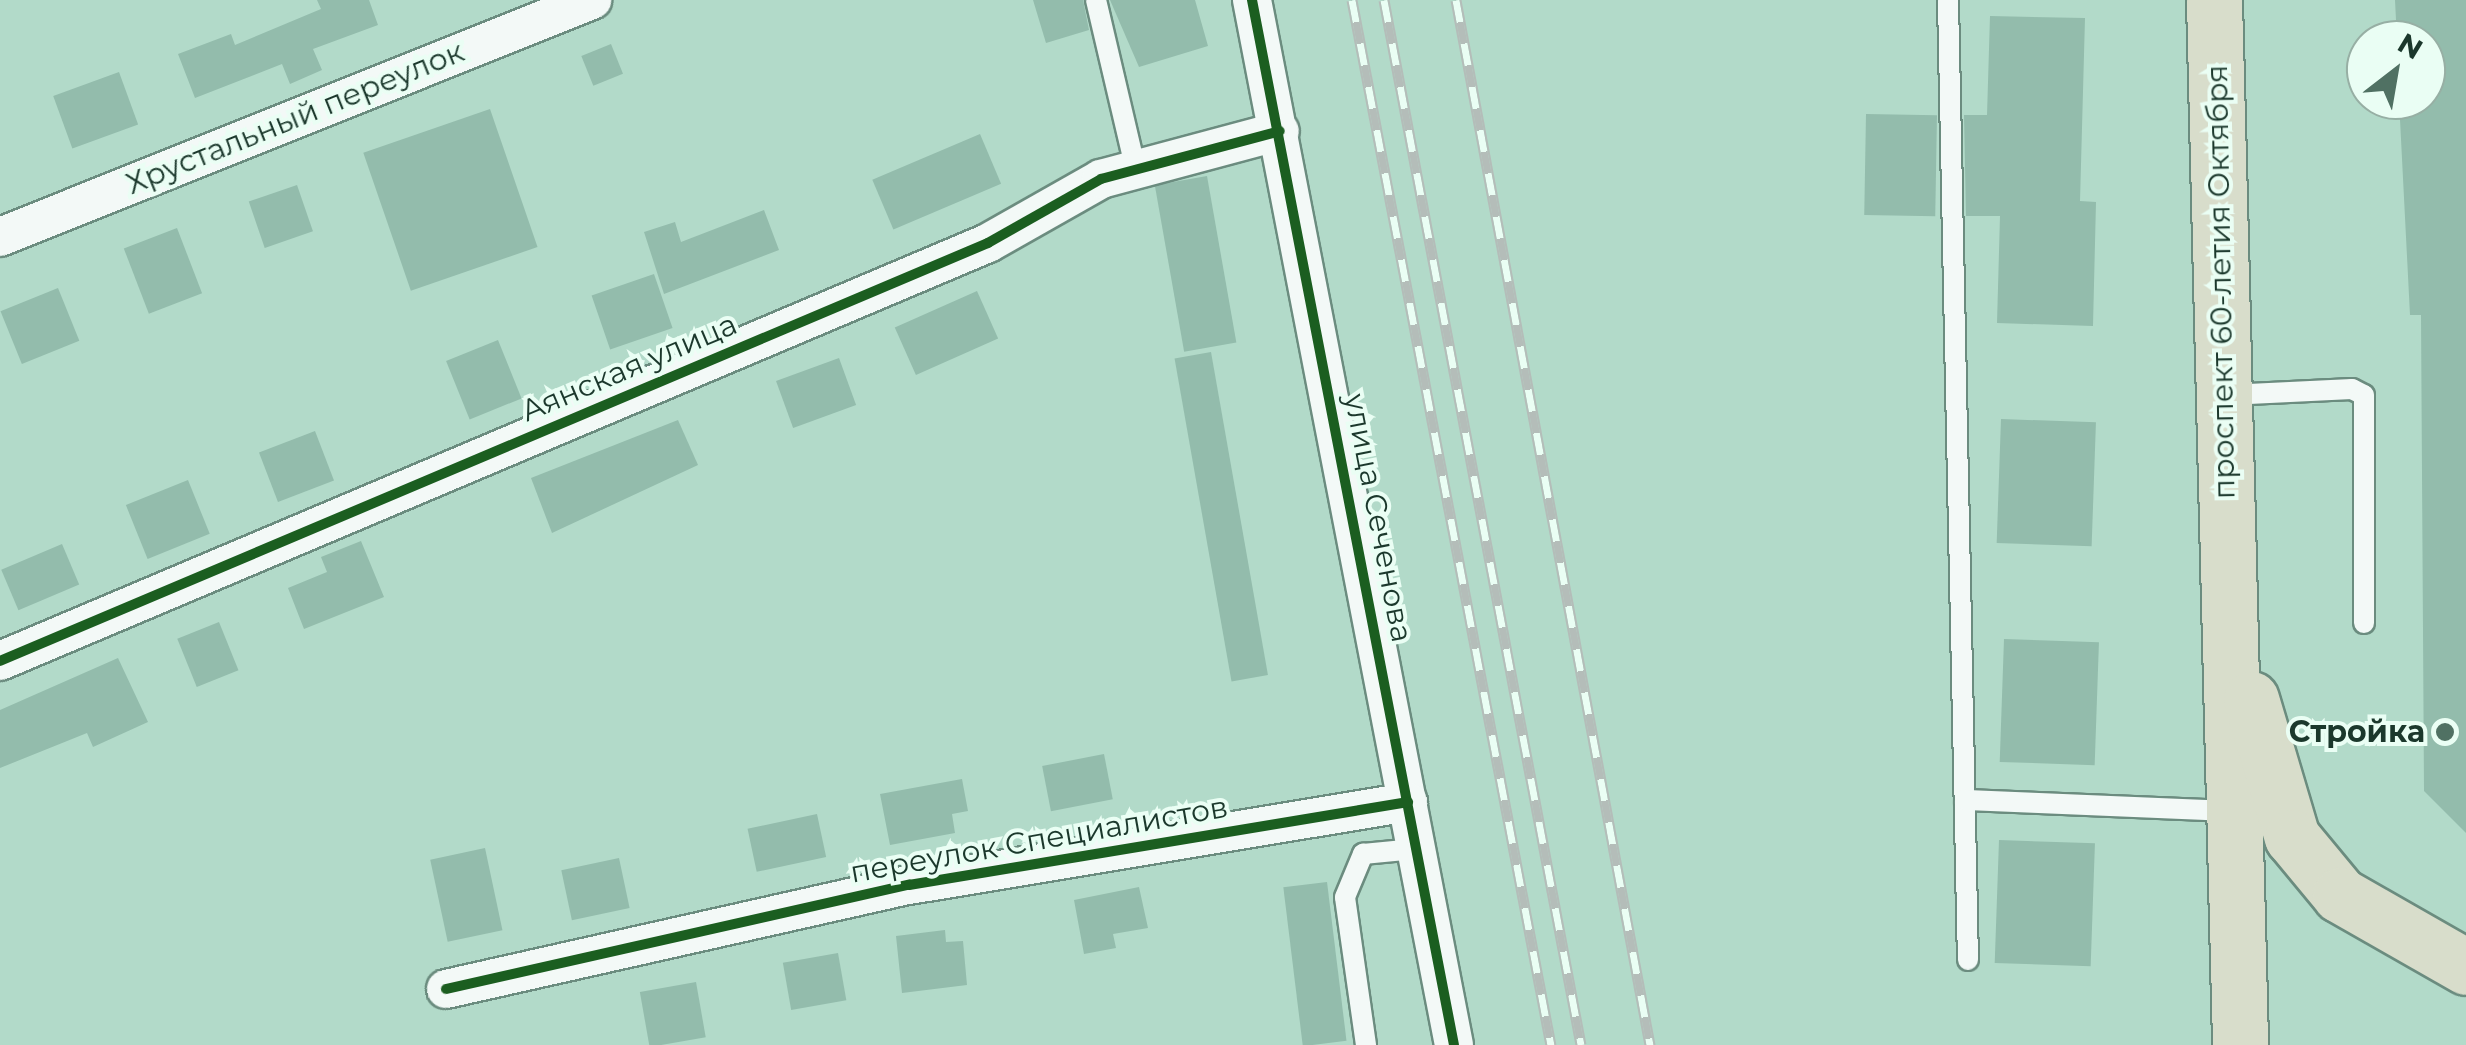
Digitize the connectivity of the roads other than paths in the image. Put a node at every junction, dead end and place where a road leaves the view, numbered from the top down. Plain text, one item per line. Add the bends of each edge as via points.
1 (592, 0) edge
2 (1096, 0) edge
3 (1252, 0) edge
4 (1948, 0) edge
5 (2214, 0) edge
6 (1280, 131) junction
7 (1135, 166) junction
8 (0, 237) edge
9 (2228, 395) junction
10 (2224, 564) junction
11 (2364, 623) dead end
12 (0, 660) edge
13 (1965, 800) junction
14 (1408, 802) junction
15 (2232, 811) junction
16 (1415, 849) junction
17 (1968, 960) dead end
18 (2466, 967) edge
19 (446, 988) dead end
20 (1366, 1045) edge
21 (1454, 1045) edge
22 (2240, 1045) edge

1 - 8 street, Хрустальный переулок
2 - 7 lane
3 - 6 street, улица Сеченова
4 - 13 lane
5 - 9 highway, проспект 60-летия Октября
6 - 7 street, Аянская улица
6 - 14 street, улица Сеченова
7 - 12 street, Аянская улица via 988,243
9 - 10 highway, проспект 60-летия Октября
9 - 11 lane via 2352,389 2364,395
10 - 15 highway, проспект 60-летия Октября
10 - 18 highway, проспект 60-летия Октября via 2242,666 2292,837 2340,894
13 - 15 lane
13 - 17 lane
14 - 16 street, улица Сеченова
14 - 19 street, переулок Специалистов via 909,885
15 - 22 highway, проспект 60-летия Октября
16 - 20 lane via 1363,854 1345,897
16 - 21 street, улица Сеченова

